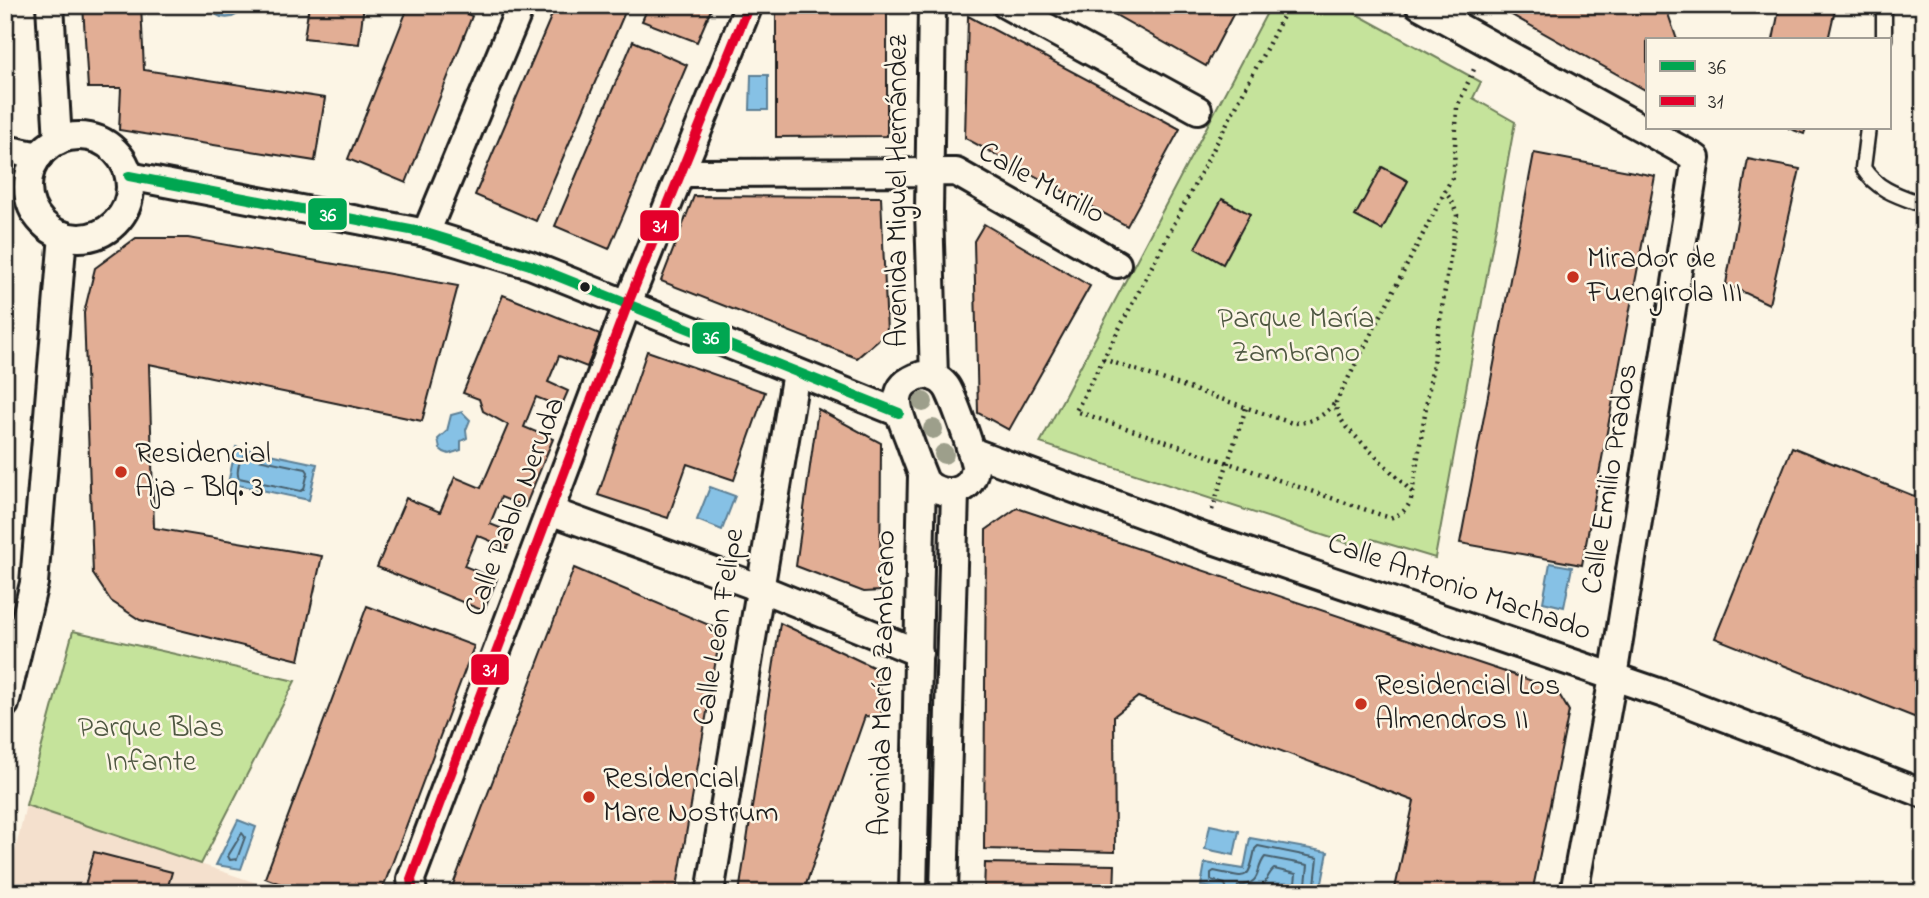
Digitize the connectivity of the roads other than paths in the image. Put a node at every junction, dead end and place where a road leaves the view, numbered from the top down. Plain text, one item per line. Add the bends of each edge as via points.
1 (50, 5) edge
2 (521, 5) edge
3 (749, 5) edge
4 (932, 5) edge
5 (1006, 5) edge
6 (1419, 5) edge
7 (1884, 5) edge
8 (1884, 38) edge
9 (1198, 110) dead end
10 (1868, 130) edge
11 (49, 148) junction
12 (5, 149) edge
13 (930, 172) junction
14 (682, 173) junction
15 (129, 176) junction
16 (1924, 205) edge
17 (426, 233) junction
18 (63, 235) junction
19 (1116, 264) dead end
20 (628, 303) junction
21 (796, 372) junction
22 (934, 377) junction
23 (899, 413) junction
24 (971, 451) junction
25 (922, 476) junction
26 (955, 492) junction
27 (550, 511) junction
28 (760, 588) junction
29 (919, 653) junction
30 (1613, 677) junction
31 (5, 704) edge
32 (1924, 794) edge
33 (413, 893) edge
34 (710, 893) edge
35 (913, 893) edge
36 (944, 893) edge
37 (1574, 893) edge

1 - 11 street
2 - 17 street
3 - 14 street, Calle Pablo Neruda
4 - 13 street, Avenida Miguel Hernández
5 - 9 street
6 - 30 street, Calle Emilio Prados via 1696,158
7 - 8 lane
10 - 16 lane via 1863,167 1870,179 1885,191
11 - 12 street
11 - 15 street via 68,137 100,140 118,155
11 - 18 street via 30,173 28,189 38,218
13 - 14 street, Calle Murillo
13 - 19 street, Calle Murillo via 956,173
13 - 22 street, Avenida Miguel Hernández
14 - 20 street, Calle Pablo Neruda
15 - 17 street
15 - 18 street via 126,206 113,224 93,236
17 - 20 street via 530,265
18 - 31 street via 34,583
20 - 21 street
20 - 27 street, Calle Pablo Neruda
21 - 23 street
21 - 28 street, Calle León Felipe
22 - 23 street via 922,375 905,383 897,400
22 - 24 street via 950,392
23 - 25 street
24 - 26 street via 975,471 966,486
24 - 30 street, Calle Antonio Machado via 1204,537
25 - 26 street via 931,488
25 - 29 street, Avenida María Zambrano
26 - 36 street
27 - 28 street
27 - 33 street, Calle Pablo Neruda via 411,879
28 - 29 street
28 - 34 street, Calle León Felipe
29 - 35 street, Avenida María Zambrano
30 - 32 street, Calle Antonio Machado
30 - 37 street, Calle Emilio Prados

